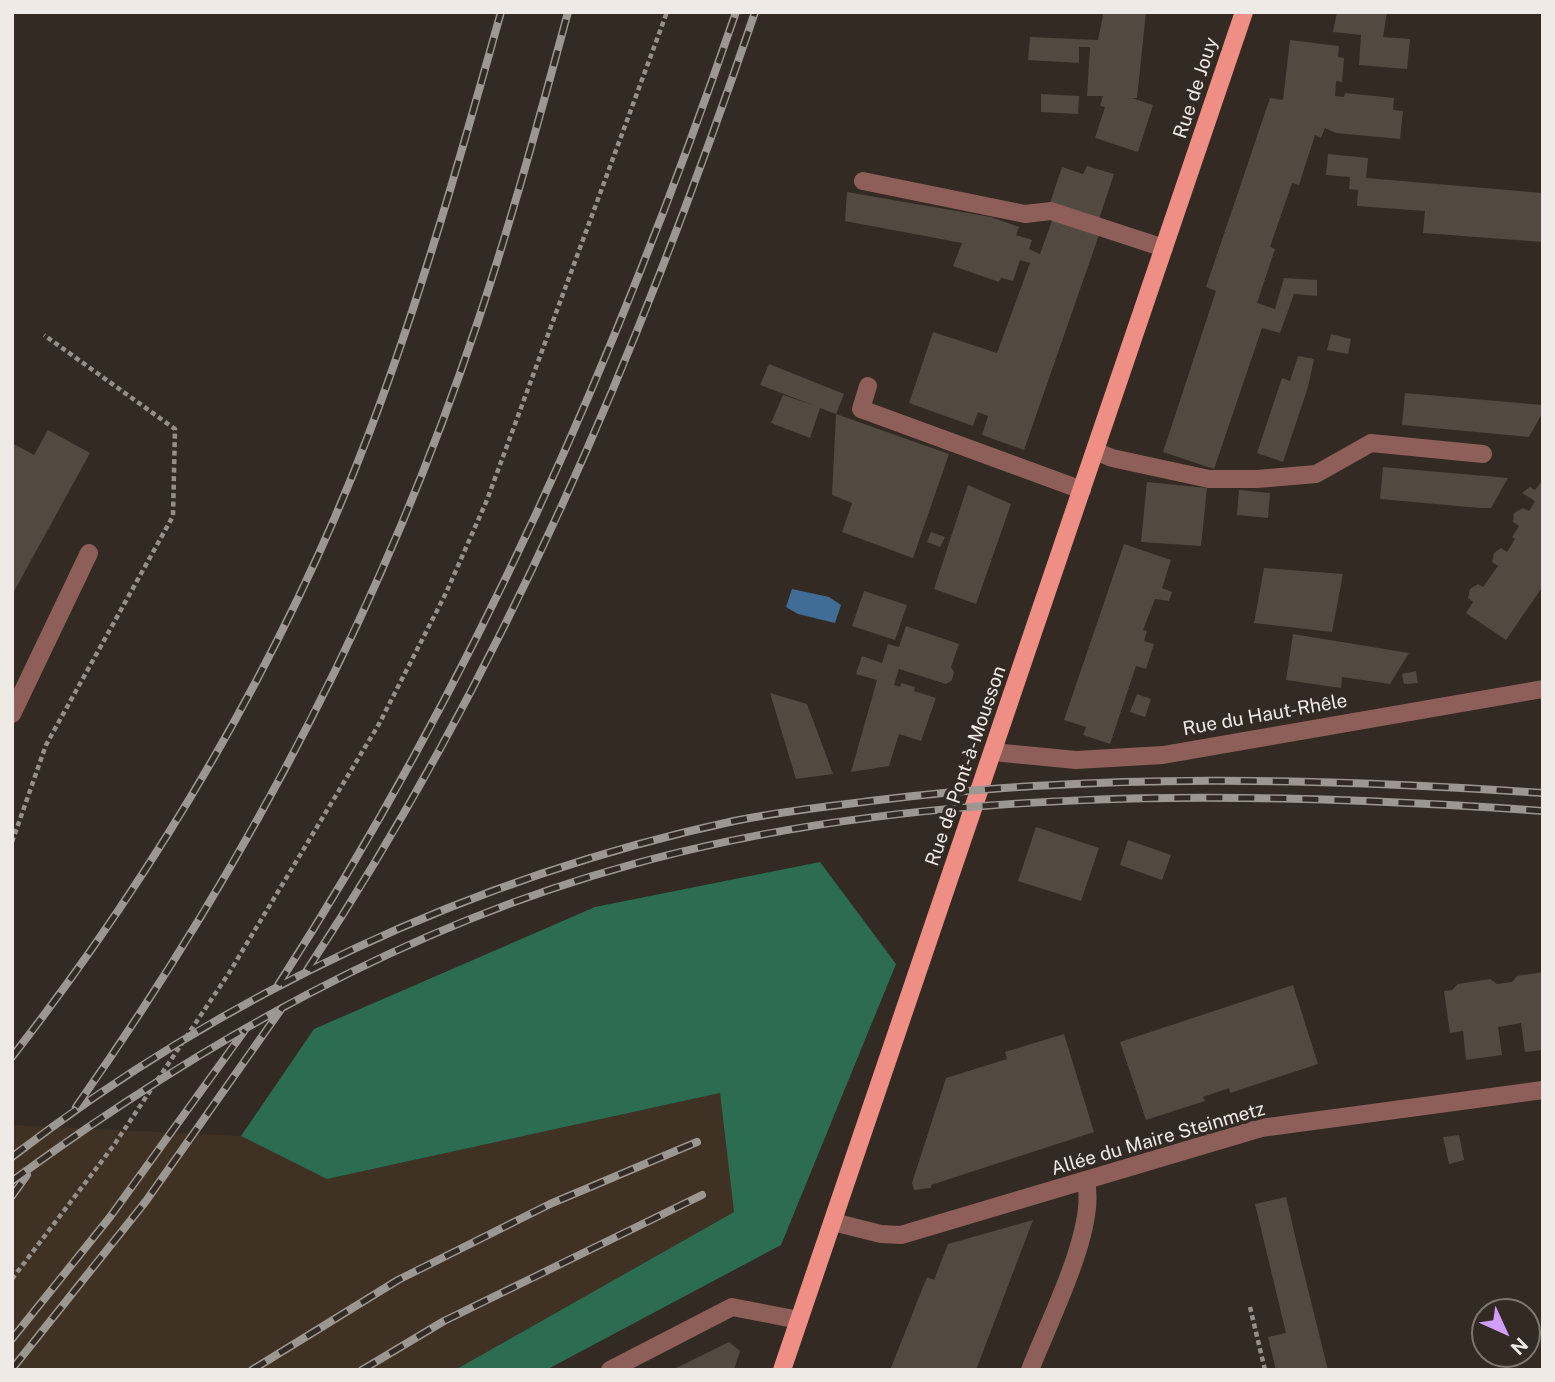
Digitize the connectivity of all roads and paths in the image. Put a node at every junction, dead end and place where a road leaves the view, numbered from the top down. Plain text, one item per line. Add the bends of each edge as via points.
1 (667, 12) edge
2 (1244, 12) edge
3 (1189, 176) joint
4 (863, 181) dead end
5 (1164, 248) junction
6 (869, 386) dead end
7 (1095, 451) junction
8 (1483, 454) dead end
9 (1082, 490) junction
10 (89, 553) dead end
11 (1543, 689) edge
12 (12, 714) edge
13 (993, 752) junction
14 (1543, 1090) edge
15 (1086, 1182) junction
16 (833, 1222) junction
17 (12, 1279) edge
18 (1250, 1307) dead end
19 (799, 1320) junction
20 (610, 1370) edge
21 (782, 1370) edge
22 (1030, 1370) edge
23 (1265, 1370) edge

1 - 17 path via 487,500 379,724 229,973 114,1145
2 - 3 main road, Rue de Jouy
3 - 5 main road, Rue de Pont-à-Mousson
4 - 5 street via 1025,214 1051,211
5 - 7 main road, Rue de Pont-à-Mousson
6 - 9 street via 861,409
7 - 8 street via 1209,479 1316,474 1371,443
7 - 9 main road, Rue de Pont-à-Mousson
9 - 13 main road, Rue de Pont-à-Mousson
10 - 12 street
11 - 13 street, Rue du Haut-Rhêle via 1163,755 1076,760
13 - 16 main road, Rue de Pont-à-Mousson
14 - 15 street, Allée du Maire Steinmetz via 1261,1128
15 - 16 street, Allée du Maire Steinmetz via 901,1235
15 - 22 street via 1086,1226
16 - 19 main road, Rue de Pont-à-Mousson
18 - 23 path
19 - 20 street via 732,1307
19 - 21 main road, Rue de Pont-à-Mousson

